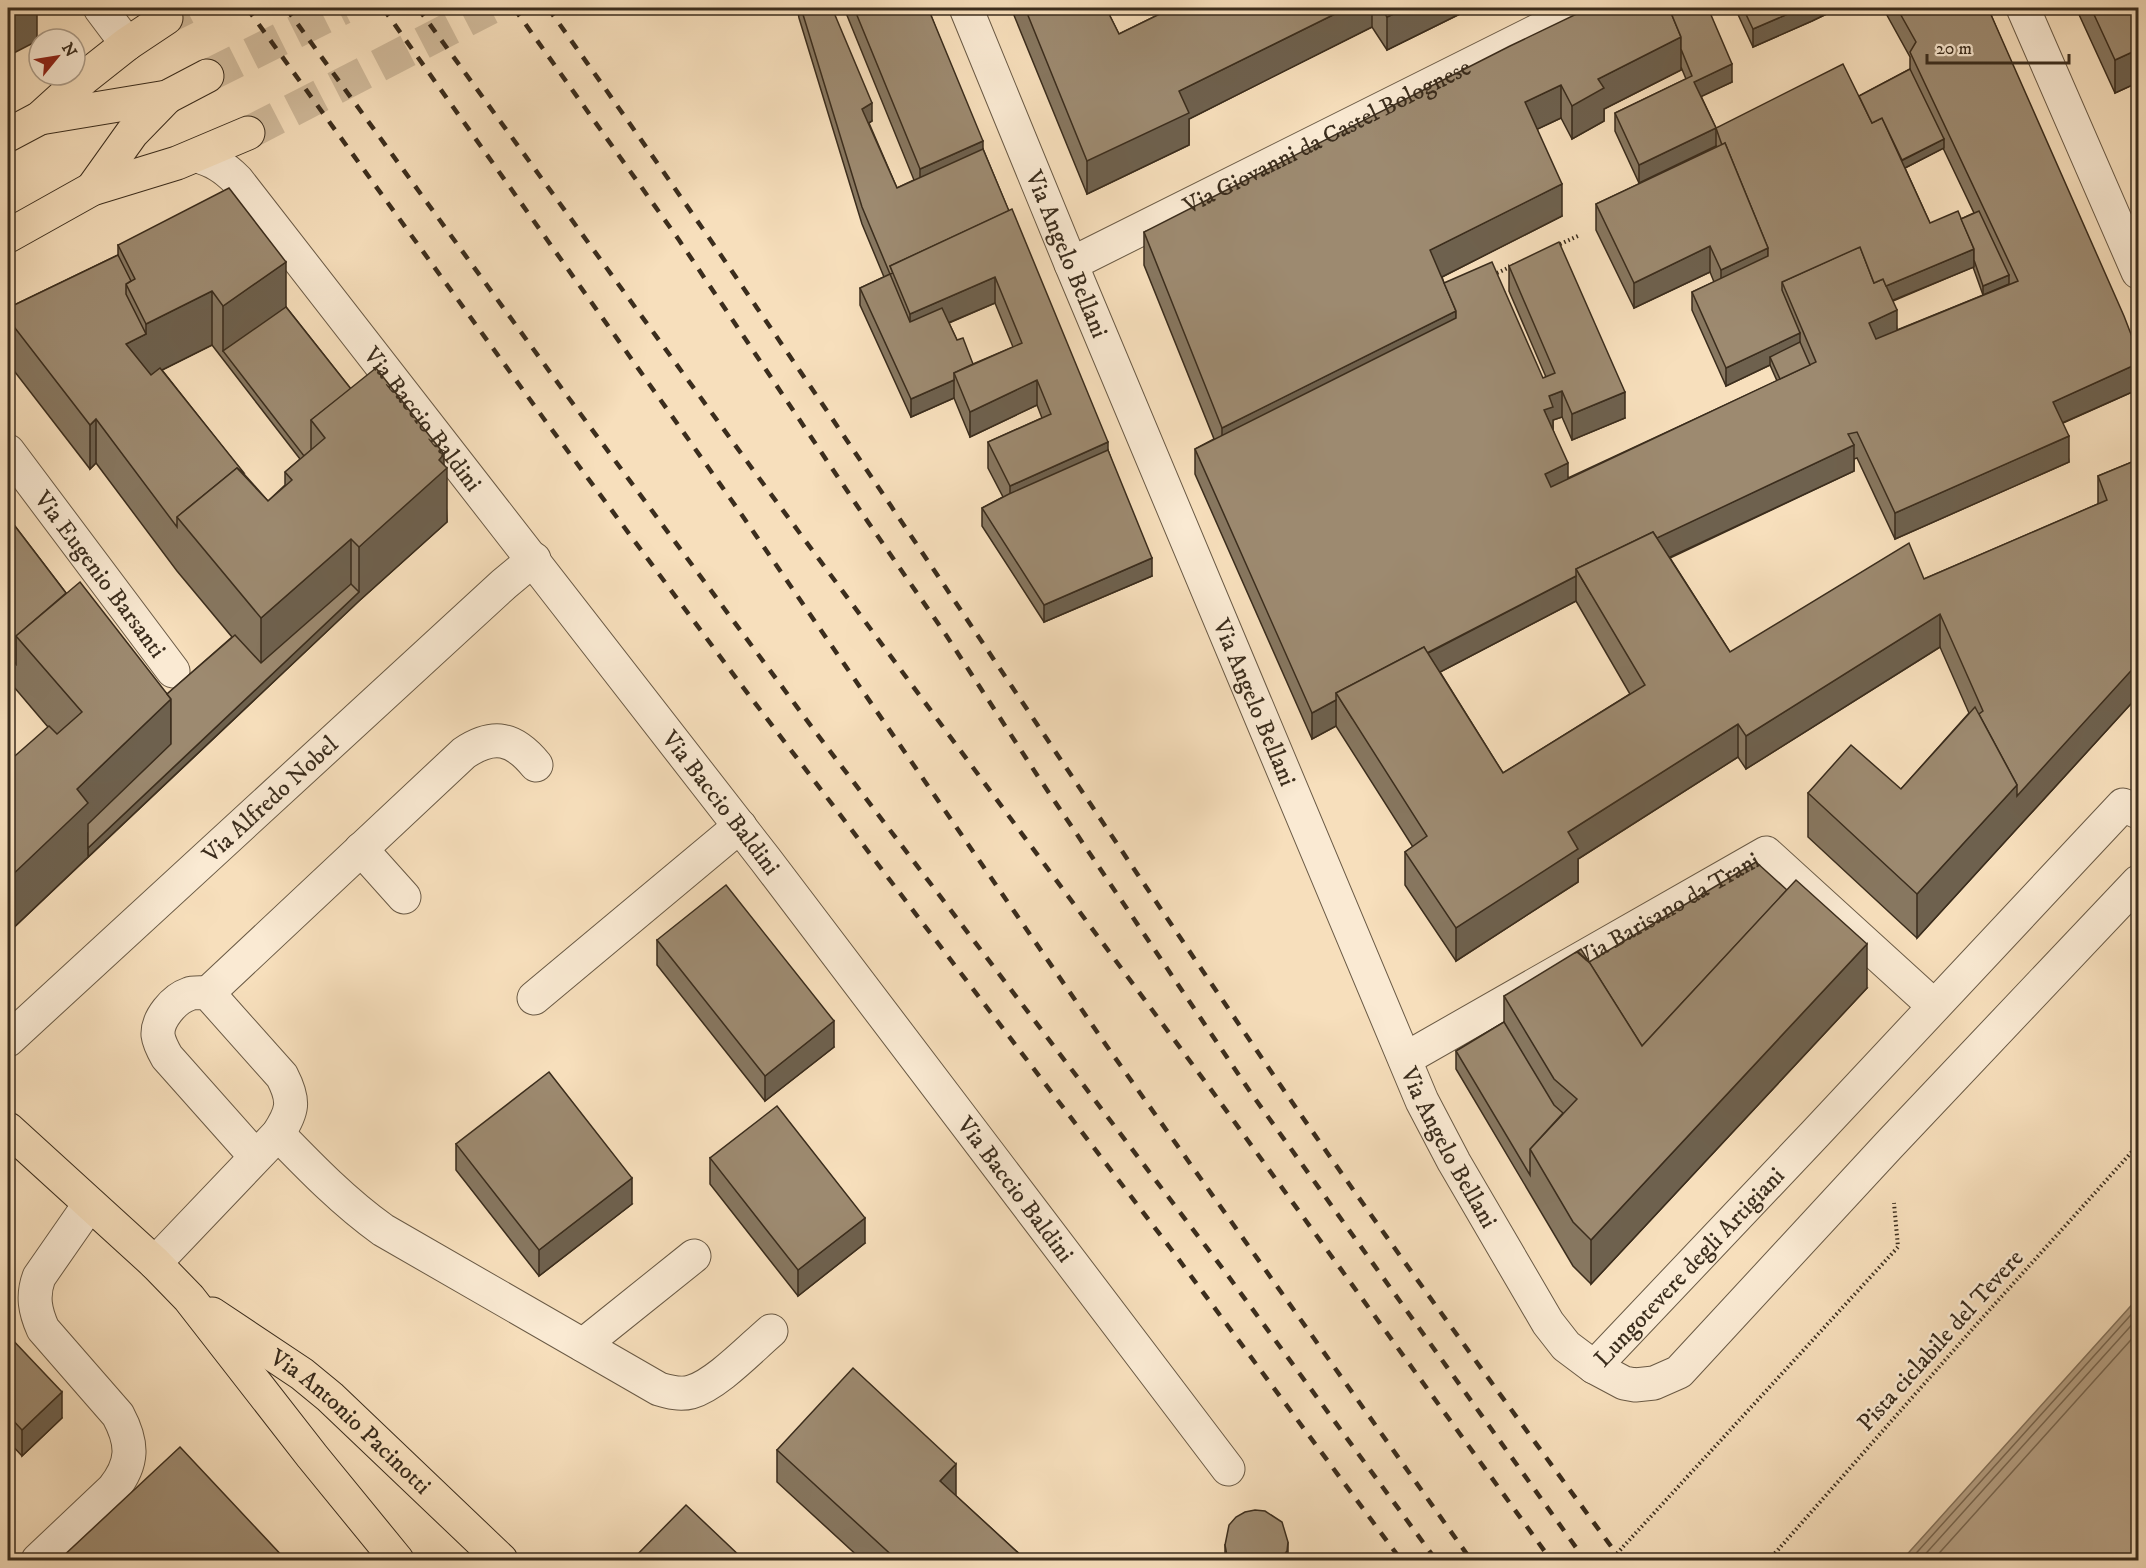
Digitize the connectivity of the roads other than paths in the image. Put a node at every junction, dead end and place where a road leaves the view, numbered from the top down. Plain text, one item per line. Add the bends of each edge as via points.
1 (100, 8) edge
2 (966, 8) edge
3 (1583, 8) edge
4 (2023, 8) edge
5 (166, 18) tunnel mouth
6 (127, 44) junction
7 (207, 76) tunnel mouth
8 (167, 98) junction
9 (40, 118) junction
10 (248, 133) tunnel mouth
11 (8, 135) edge
12 (197, 156) junction
13 (92, 189) junction
14 (8, 236) edge
15 (1071, 264) junction
16 (2139, 272) edge
17 (8, 451) edge
18 (534, 559) junction
19 (173, 670) dead end
20 (537, 765) dead end
21 (2139, 812) edge
22 (740, 826) junction
23 (361, 849) junction
24 (2139, 882) edge
25 (404, 897) dead end
26 (208, 993) junction
27 (534, 998) dead end
28 (1934, 1006) junction
29 (8, 1040) edge
30 (1405, 1059) junction
31 (8, 1129) edge
32 (267, 1145) junction
33 (89, 1205) junction
34 (694, 1256) dead end
35 (155, 1263) junction
36 (189, 1298) junction
37 (771, 1331) dead end
38 (583, 1345) junction
39 (1594, 1367) junction
40 (1228, 1469) dead end
41 (38, 1560) edge
42 (397, 1560) edge
43 (501, 1560) edge

1 - 6 street
2 - 15 street, Via Angelo Bellani
3 - 15 street, Via Giovanni da Castel Bolognese
4 - 16 street
5 - 6 main road
6 - 9 main road
7 - 8 main road
8 - 9 main road
8 - 13 main road via 132,133
9 - 11 main road
10 - 12 main road
12 - 13 main road
12 - 18 street, Via Baccio Baldini via 224,167 237,180
13 - 14 main road
15 - 30 street, Via Angelo Bellani
17 - 19 street, Via Eugenio Barsanti
18 - 22 street, Via Baccio Baldini
18 - 29 street, Via Alfredo Nobel
20 - 23 street via 513,743 500,740 473,748
21 - 28 street, Lungotevere degli Artigiani via 2123,805
22 - 27 street
22 - 40 street, Via Baccio Baldini
23 - 25 street
23 - 26 street
24 - 39 street, Lungotevere degli Artigiani via 1679,1372 1663,1381 1635,1385
26 - 32 street via 282,1076 291,1092 292,1105 286,1121
26 - 32 street via 191,993 176,1001 158,1031 159,1043 167,1058
28 - 30 street, Via Barisano da Trani via 1766,853
28 - 39 street, Lungotevere degli Artigiani
30 - 39 street, Via Angelo Bellani via 1454,1162 1548,1323 1566,1346
31 - 33 main road, Via Antonio Pacinotti
32 - 35 street
32 - 38 street via 330,1187 383,1230
33 - 35 main road, Via Antonio Pacinotti
33 - 41 street via 39,1277 34,1302 43,1329 118,1414 130,1446 128,1463 113,1489
34 - 38 street
35 - 36 main road, Via Antonio Pacinotti
36 - 42 main road, Via Antonio Pacinotti
36 - 43 main road, Via Antonio Pacinotti via 330,1397
37 - 38 street via 721,1374 692,1392 659,1389

